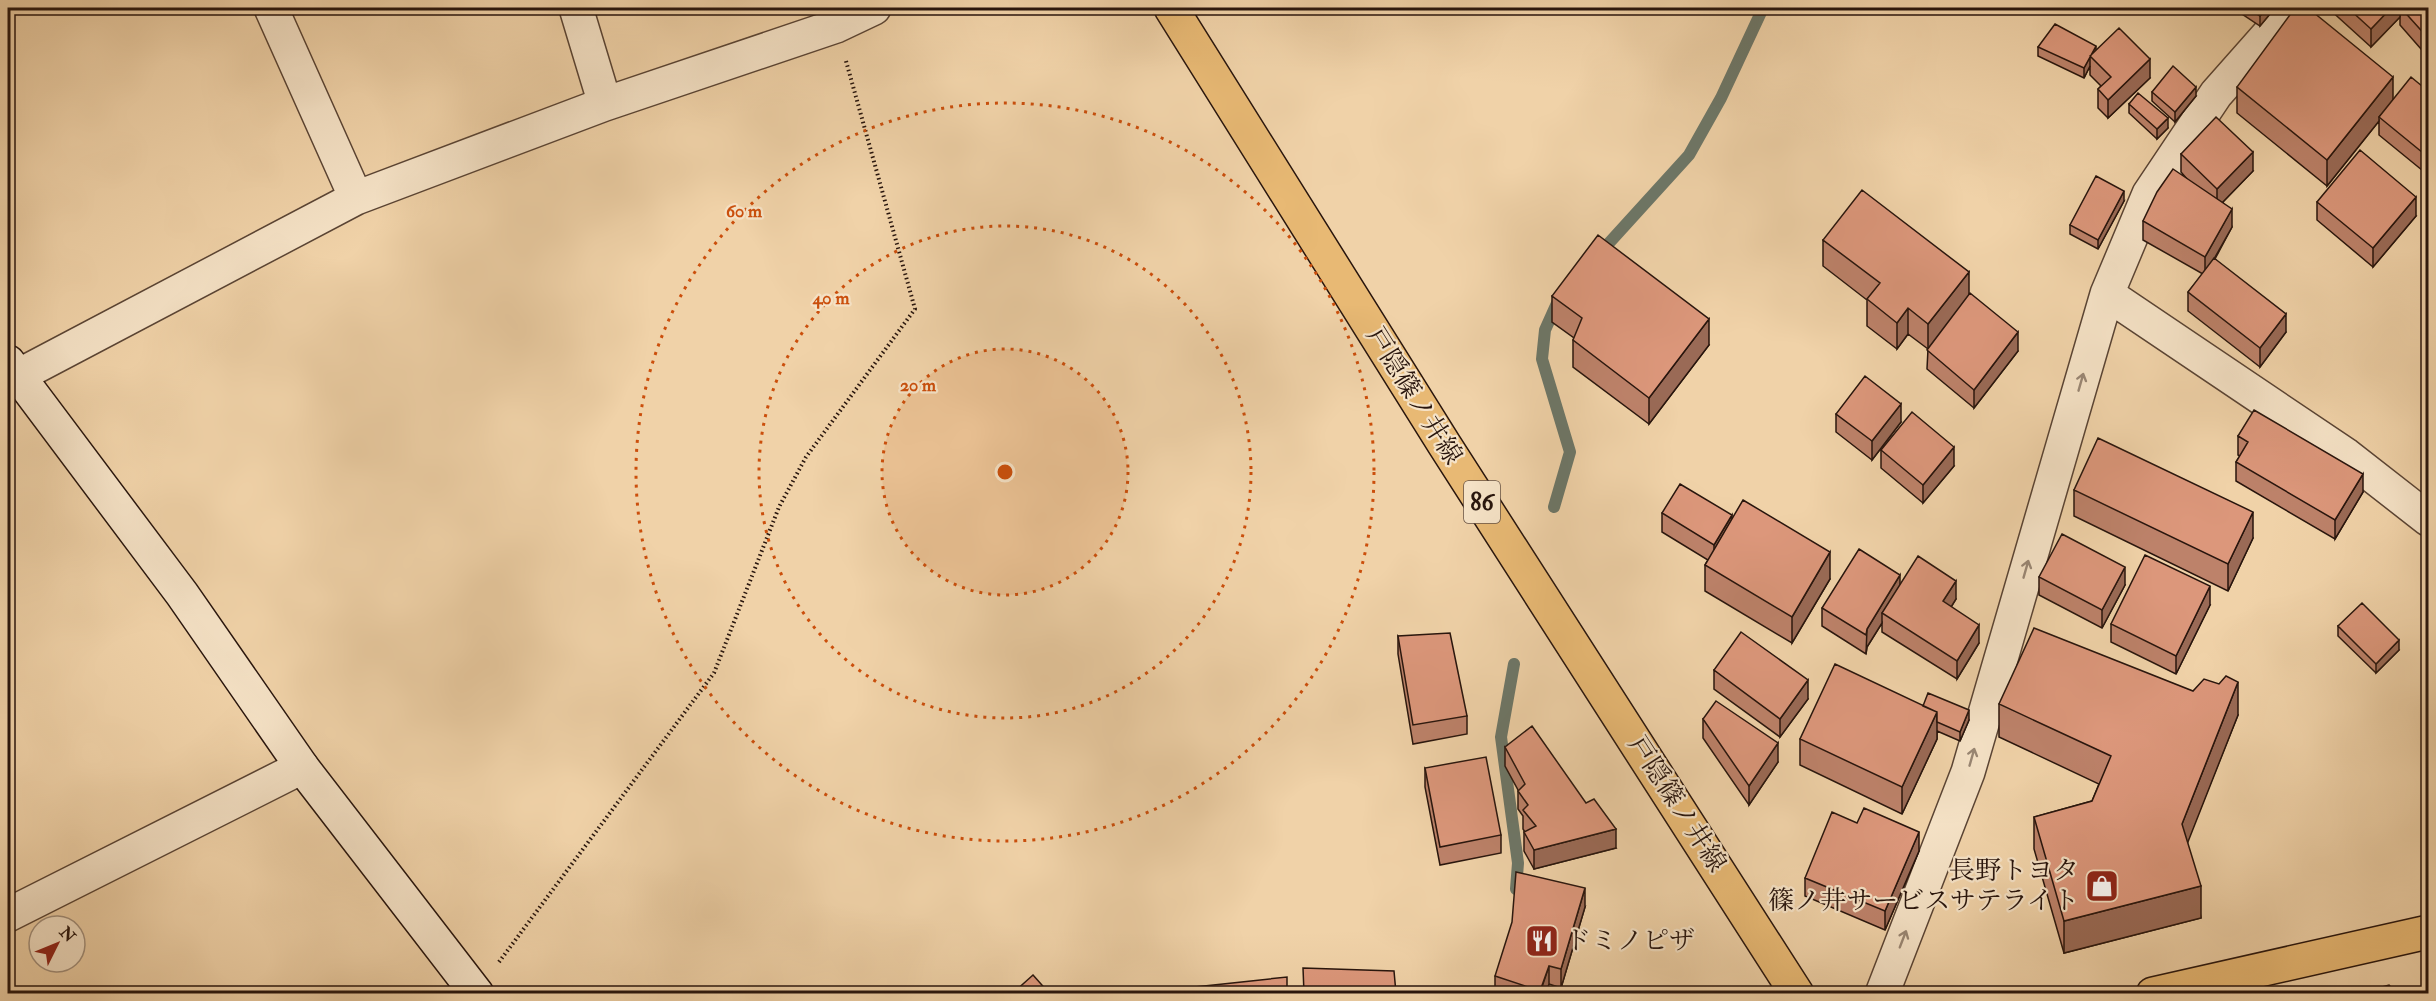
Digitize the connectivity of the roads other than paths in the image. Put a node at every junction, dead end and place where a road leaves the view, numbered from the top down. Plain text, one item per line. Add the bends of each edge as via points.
1 (271, 8) edge
2 (576, 8) edge
3 (874, 8) edge
4 (1171, 8) edge
5 (2292, 8) edge
6 (605, 104) junction
7 (356, 198) junction
8 (2107, 294) junction
9 (11, 372) edge
10 (2428, 519) edge
11 (302, 767) junction
12 (8, 915) edge
13 (2428, 932) edge
14 (477, 993) edge
15 (1797, 993) edge
16 (1882, 993) edge
17 (2153, 993) edge

1 - 7 street
2 - 6 street
3 - 6 street via 836,26
4 - 15 main road, 戸隠篠ノ井線 / 86 via 1444,444
5 - 8 street via 2216,94 2149,194
6 - 7 street
7 - 9 street
8 - 10 street via 2346,455
16 -> 8 street via 1968,772
9 - 11 street via 182,594
11 - 12 street
11 - 14 street
13 - 17 main road

